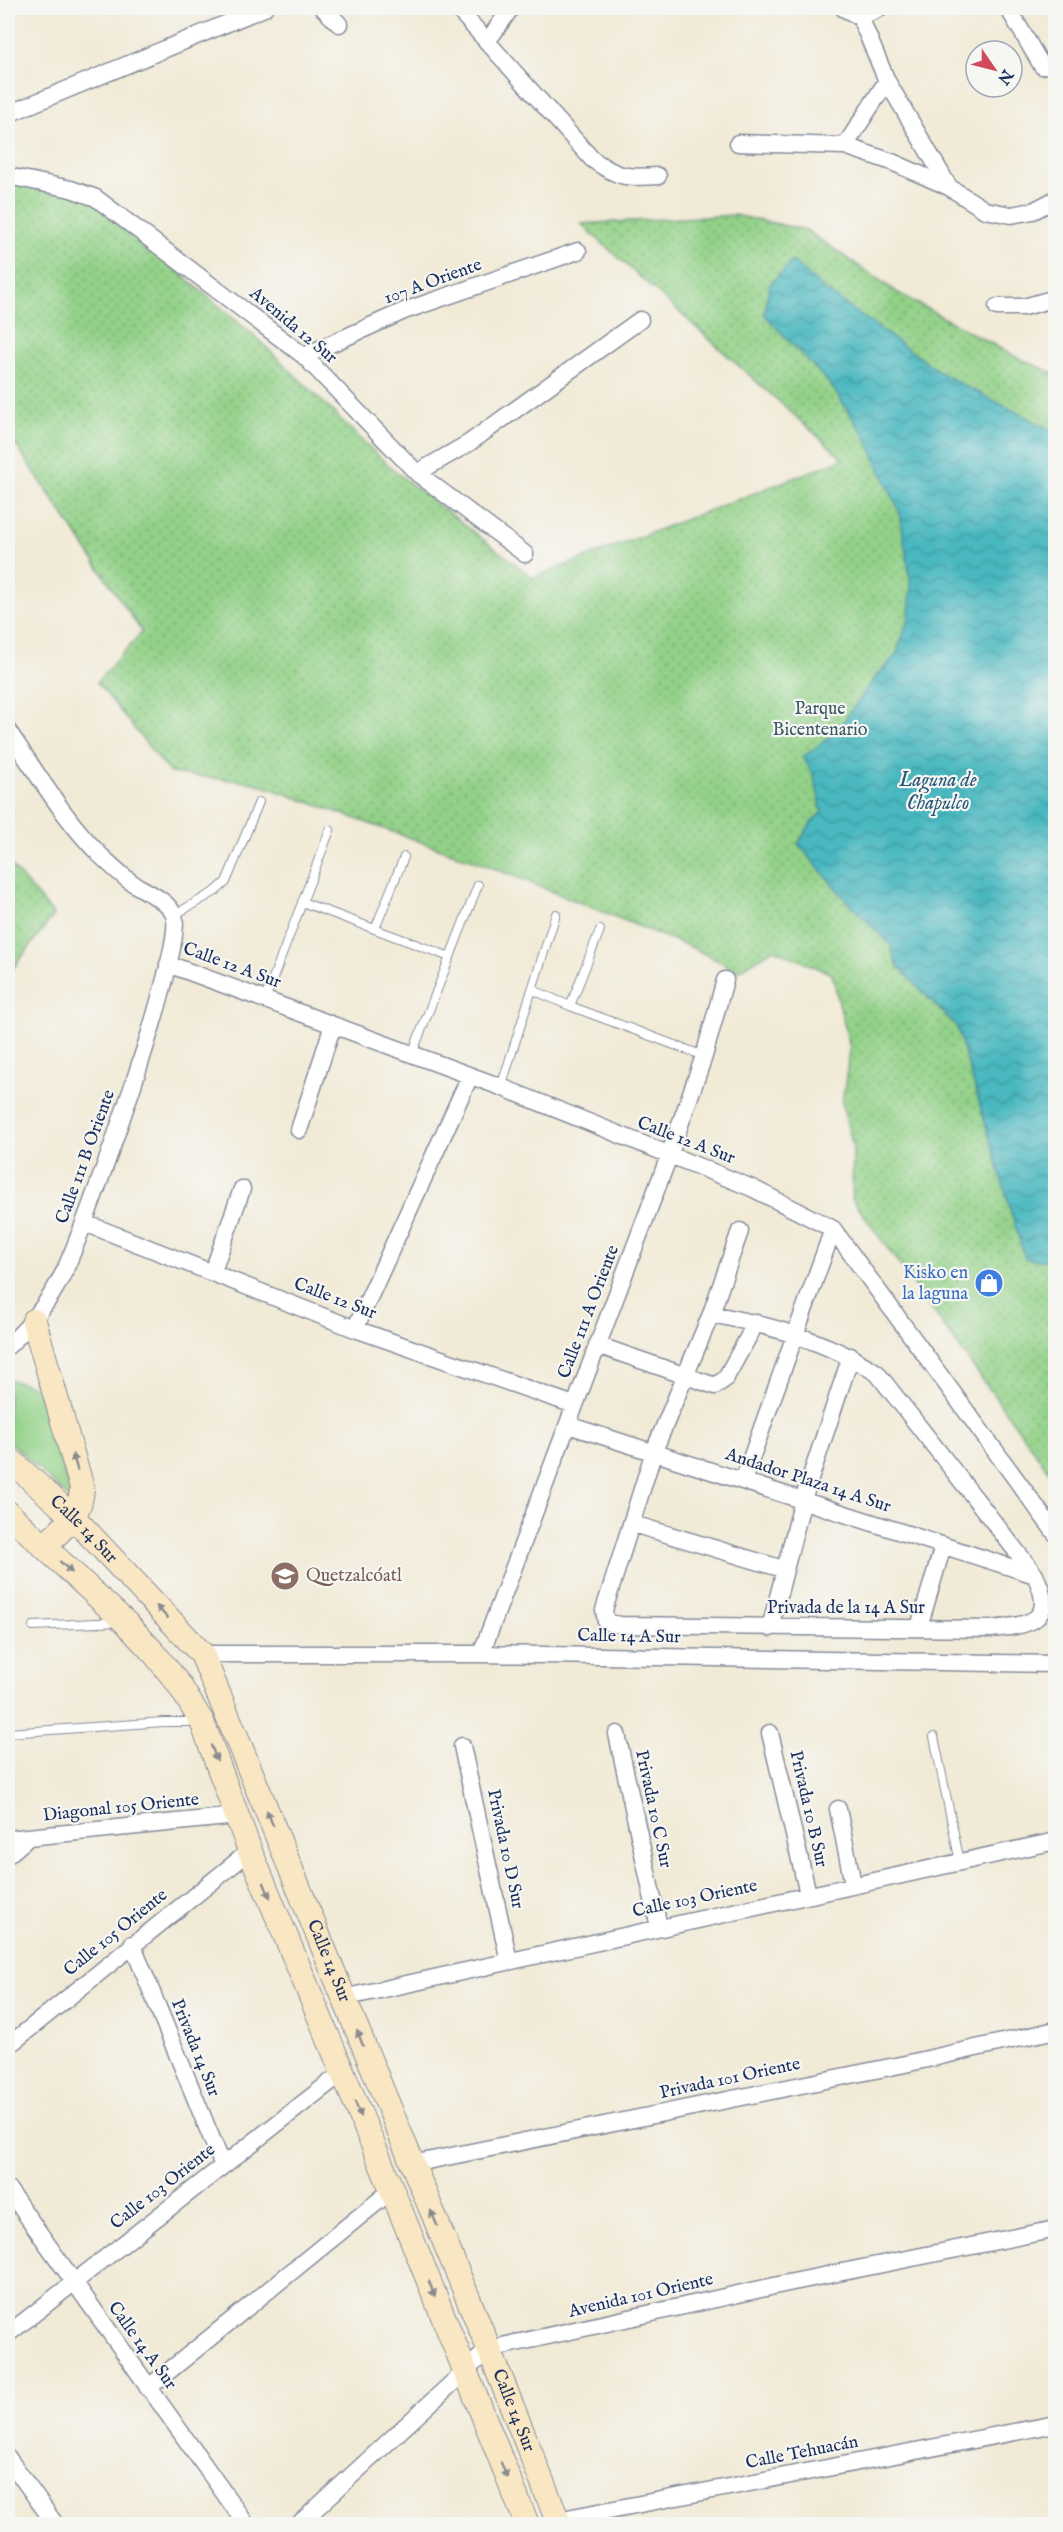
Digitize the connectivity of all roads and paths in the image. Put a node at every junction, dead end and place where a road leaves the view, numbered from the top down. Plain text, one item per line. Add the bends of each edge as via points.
1 (264, 8) edge
2 (323, 8) edge
3 (457, 8) edge
4 (511, 8) edge
5 (843, 8) edge
6 (880, 8) edge
7 (1008, 8) edge
8 (860, 17) junction
9 (339, 24) dead end
10 (487, 42) junction
11 (1042, 66) dead end
12 (887, 81) junction
13 (8, 114) edge
14 (738, 143) dead end
15 (845, 146) junction
16 (658, 176) dead end
17 (8, 177) edge
18 (949, 187) junction
19 (1056, 199) edge
20 (578, 251) dead end
21 (1056, 298) edge
22 (997, 307) dead end
23 (640, 320) dead end
24 (304, 356) junction
25 (417, 473) junction
26 (525, 554) dead end
27 (8, 731) edge
28 (259, 802) dead end
29 (330, 830) dead end
30 (404, 857) dead end
31 (478, 885) dead end
32 (302, 902) junction
33 (556, 914) dead end
34 (174, 915) junction
35 (375, 929) junction
36 (600, 930) dead end
37 (450, 957) junction
38 (168, 964) junction
39 (725, 980) dead end
40 (533, 990) junction
41 (266, 999) junction
42 (570, 1006) junction
43 (333, 1025) junction
44 (412, 1054) junction
45 (704, 1056) junction
46 (470, 1076) junction
47 (501, 1087) junction
48 (299, 1130) dead end
49 (669, 1156) junction
50 (242, 1189) dead end
51 (84, 1223) junction
52 (833, 1229) junction
53 (740, 1231) dead end
54 (213, 1271) junction
55 (711, 1314) junction
56 (34, 1321) junction
57 (756, 1323) junction
58 (355, 1329) junction
59 (795, 1336) junction
60 (10, 1340) edge
61 (597, 1345) junction
62 (851, 1356) junction
63 (683, 1376) junction
64 (574, 1405) junction
65 (568, 1425) junction
66 (654, 1451) junction
67 (8, 1458) edge
68 (743, 1481) junction
69 (803, 1500) junction
70 (8, 1514) edge
71 (74, 1518) junction
72 (633, 1524) junction
73 (1056, 1534) edge
74 (44, 1546) junction
75 (943, 1546) junction
76 (783, 1569) junction
77 (1035, 1575) junction
78 (125, 1622) junction
79 (33, 1626) dead end
80 (770, 1628) junction
81 (919, 1628) junction
82 (202, 1654) junction
83 (481, 1654) junction
84 (1056, 1664) edge
85 (202, 1722) junction
86 (8, 1732) edge
87 (770, 1733) dead end
88 (617, 1734) dead end
89 (934, 1737) dead end
90 (462, 1746) dead end
91 (838, 1809) dead end
92 (237, 1816) junction
93 (29, 1836) junction
94 (8, 1839) edge
95 (1056, 1841) edge
96 (250, 1851) junction
97 (8, 1855) edge
98 (960, 1863) junction
99 (853, 1884) junction
100 (808, 1894) junction
101 (659, 1928) junction
102 (132, 1944) junction
103 (509, 1961) junction
104 (343, 1998) junction
105 (1056, 2030) edge
106 (8, 2046) edge
107 (343, 2072) junction
108 (412, 2164) junction
109 (223, 2166) junction
110 (8, 2190) edge
111 (392, 2190) junction
112 (1056, 2229) edge
113 (73, 2282) junction
114 (8, 2334) edge
115 (489, 2349) junction
116 (464, 2372) junction
117 (148, 2388) junction
118 (1056, 2424) edge
119 (8, 2458) edge
120 (558, 2522) edge
121 (55, 2524) edge
122 (246, 2524) edge
123 (298, 2524) edge
124 (526, 2524) edge

1 - 13 street
2 - 9 street
3 - 10 street
4 - 10 street
5 - 8 street
6 - 8 street
7 - 11 street
8 - 12 street
10 - 16 street via 592,159 613,174
12 - 15 street
12 - 18 street
14 - 15 street
15 - 18 street
17 - 24 street, Avenida 12 Sur via 96,198
18 - 19 street via 984,210 1011,215
20 - 24 street, 107 A Oriente via 404,311
21 - 22 street via 1024,307
23 - 25 street via 469,443
24 - 25 street, Avenida 12 Sur
25 - 26 street, Avenida 12 Sur
27 - 34 street via 74,826 122,874 168,906
28 - 34 lane via 226,882
29 - 32 lane
30 - 35 lane
31 - 37 lane
32 - 35 lane
32 - 41 lane
33 - 40 lane
34 - 38 street, Calle 111 B Oriente
35 - 37 lane
36 - 42 lane
37 - 44 lane
38 - 41 street, Calle 12 A Sur
38 - 51 street, Calle 111 B Oriente via 139,1068
39 - 45 street, Calle 111 A Oriente
40 - 42 lane
40 - 47 lane
41 - 43 street, Calle 12 A Sur
42 - 45 lane
43 - 44 street, Calle 12 A Sur
43 - 48 street
44 - 46 street, Calle 12 A Sur
45 - 49 street, Calle 111 A Oriente
46 - 47 street, Calle 12 A Sur
46 - 58 street
47 - 49 street, Calle 12 A Sur
49 - 52 street, Calle 12 A Sur via 752,1188
49 - 61 street, Calle 111 A Oriente
50 - 54 street
51 - 54 street, Calle 12 Sur
51 - 56 street, Calle 111 B Oriente via 63,1275
52 - 59 street
52 - 73 street, Calle 12 A Sur
53 - 55 street
54 - 58 street, Calle 12 Sur
55 - 57 street
55 - 63 street
56 - 60 street, Calle 111 B Oriente
71 -> 56 main road via 82,1488
57 - 59 street
57 - 63 street via 718,1385
58 - 64 street, Calle 12 Sur
59 - 62 street
59 - 68 street
61 - 63 street
61 - 64 street, Calle 111 A Oriente
62 - 69 street
62 - 77 street via 883,1380
63 - 66 street
64 - 65 street, Calle 111 A Oriente
65 - 66 street, Andador Plaza 14 A Sur
65 - 83 street, Calle 111 A Oriente
66 - 68 street, Andador Plaza 14 A Sur
66 - 72 street
67 - 71 main road, Calle 14 Sur
68 - 69 street, Andador Plaza 14 A Sur
69 - 75 street, Andador Plaza 14 A Sur
69 - 76 street
70 - 74 main road, Calle 14 Sur
71 - 74 main road
82 -> 71 main road, Calle 14 Sur
72 - 76 street
72 - 80 street, Privada de la 14 A Sur via 604,1610 606,1622
74 -> 78 main road, Calle 14 Sur
75 - 77 street, Andador Plaza 14 A Sur
75 - 81 street
76 - 80 street
77 - 81 street, Privada de la 14 A Sur via 1044,1593 1044,1604 1040,1615 1030,1622 991,1629
78 - 79 lane
78 - 85 main road, Calle 14 Sur via 178,1683
80 - 81 street, Privada de la 14 A Sur
82 - 83 street, Calle 14 A Sur
104 -> 82 main road, Calle 14 Sur
83 - 84 street, Calle 14 A Sur
85 - 86 lane
85 -> 92 main road, Calle 14 Sur
87 - 100 street, Privada 10 B Sur
88 - 101 street, Privada 10 C Sur
89 - 98 lane
90 - 103 street, Privada 10 D Sur
91 - 99 street, Privada 10 B Sur
92 - 93 street, Diagonal 105 Oriente
92 - 96 main road, Calle 14 Sur
93 - 94 street, Diagonal 105 Oriente
93 - 97 street
95 - 98 street, Calle 103 Oriente
96 - 102 street, Calle 105 Oriente
96 -> 107 main road, Calle 14 Sur
98 - 99 street, Calle 103 Oriente
99 - 100 street, Calle 103 Oriente
100 - 101 street, Calle 103 Oriente
101 - 103 street, Calle 103 Oriente
102 - 106 street, Calle 105 Oriente
102 - 109 street, Privada 14 Sur
103 - 104 street, Calle 103 Oriente
108 -> 104 main road, Calle 14 Sur
105 - 108 street, Privada 101 Oriente
107 - 109 street, Calle 103 Oriente
107 -> 111 main road, Calle 14 Sur
115 -> 108 main road, Calle 14 Sur
109 - 113 street, Calle 103 Oriente
110 - 113 street, Calle 14 A Sur
111 -> 116 main road, Calle 14 Sur
111 - 117 street
112 - 115 street, Avenida 101 Oriente
113 - 114 street, Calle 103 Oriente
113 - 117 street, Calle 14 A Sur
115 - 116 street
115 - 120 main road, Calle 14 Sur
116 - 123 street
116 -> 124 main road, Calle 14 Sur
117 - 122 street, Calle 14 A Sur
118 - 120 street, Calle Tehuacán
119 - 121 street

